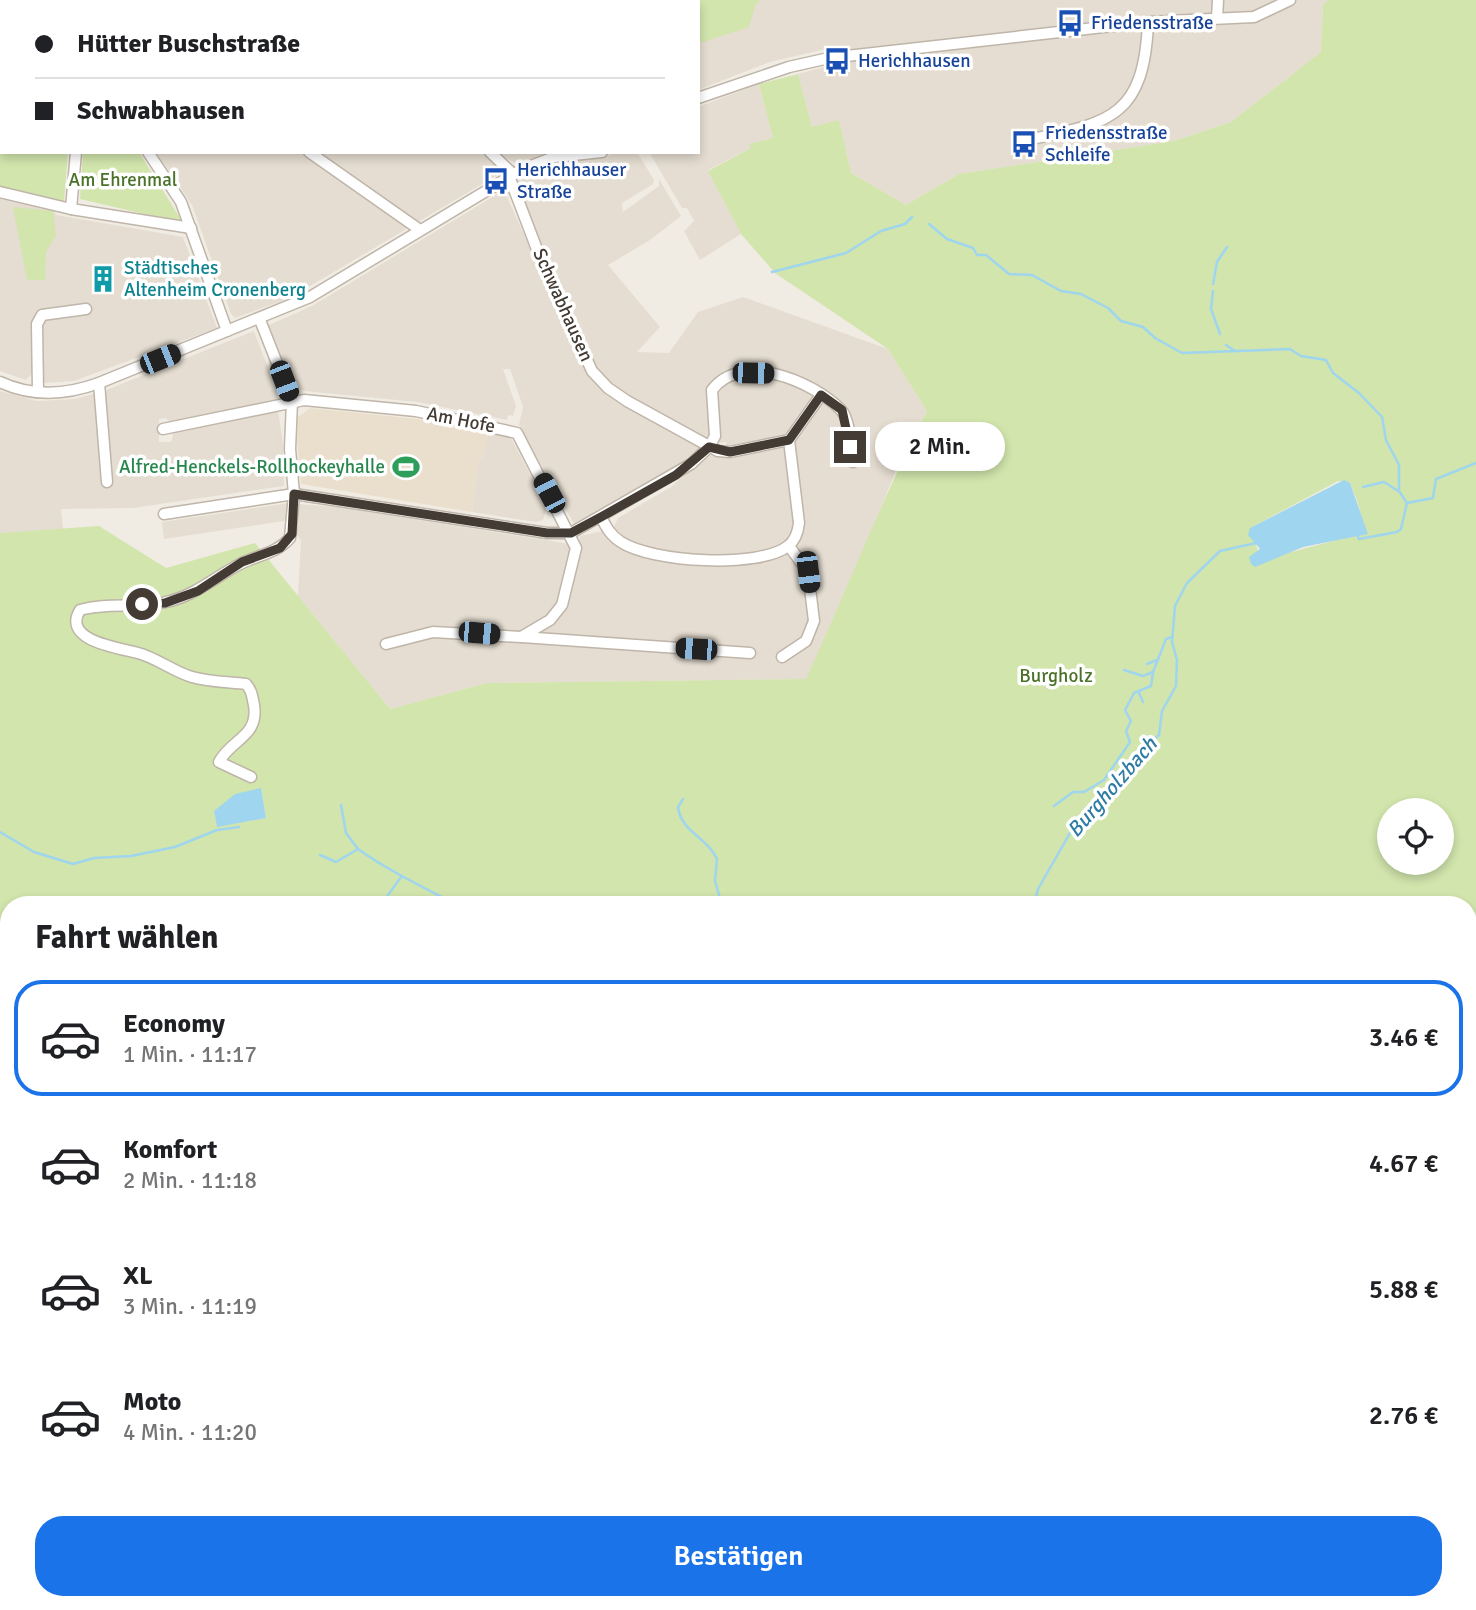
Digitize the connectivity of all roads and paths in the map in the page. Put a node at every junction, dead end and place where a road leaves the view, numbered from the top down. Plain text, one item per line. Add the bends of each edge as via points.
1 (1217, 0) edge
2 (1290, 0) edge
3 (1217, 18) junction
4 (1148, 22) junction
5 (700, 96) edge
6 (1018, 142) dead end
7 (76, 154) edge
8 (149, 154) edge
9 (312, 154) edge
10 (492, 154) edge
11 (585, 154) edge
12 (511, 175) junction
13 (2, 193) edge
14 (71, 209) junction
15 (191, 228) junction
16 (421, 230) junction
17 (86, 309) dead end
18 (260, 320) junction
19 (228, 331) junction
20 (0, 382) edge
21 (99, 383) junction
22 (38, 392) junction
23 (821, 395) junction
24 (292, 401) junction
25 (163, 429) dead end
26 (789, 440) junction
27 (709, 447) junction
28 (853, 461) dead end
29 (107, 482) dead end
30 (294, 494) junction
31 (164, 514) dead end
32 (601, 517) junction
33 (571, 533) junction
34 (789, 545) junction
35 (522, 637) junction
36 (386, 644) dead end
37 (750, 653) dead end
38 (782, 657) dead end
39 (251, 778) dead end

1 - 3 street
2 - 3 street via 1264,14
3 - 4 street
4 - 5 street via 829,58
4 - 6 street via 1143,74 1125,104 1087,126
7 - 14 street
8 - 15 street via 181,202
9 - 16 street
10 - 12 street
11 - 12 street via 544,159
12 - 16 street
12 - 27 street, Schwabhausen via 538,252 592,371 627,401
13 - 14 street
14 - 15 street
15 - 19 street
16 - 18 street via 310,297
17 - 22 street via 43,315 37,324
18 - 19 street
18 - 24 street
19 - 21 street
20 - 22 street
21 - 22 street via 70,391
21 - 29 street
23 - 26 street
23 - 27 street via 808,384 774,373 726,376 710,394 715,436
23 - 28 street via 844,414
24 - 25 street, Am Hofe
24 - 30 street
24 - 33 street, Am Hofe via 416,411 512,430
26 - 27 street, Schwabhausen via 730,452
26 - 34 street via 799,523 798,534
27 - 32 street via 676,475
30 - 31 street
30 - 33 street
30 - 39 street via 292,534 280,548 242,562 198,591 165,603 95,606 80,610 75,617 85,635 109,648 139,653 192,677 246,684 256,715 253,726 219,762
32 - 33 street
32 - 34 street via 610,534 622,543 689,559 754,558
33 - 35 street via 576,548 562,605 550,620
34 - 38 street via 808,572 814,621 806,641
35 - 36 street via 433,632
35 - 37 street

